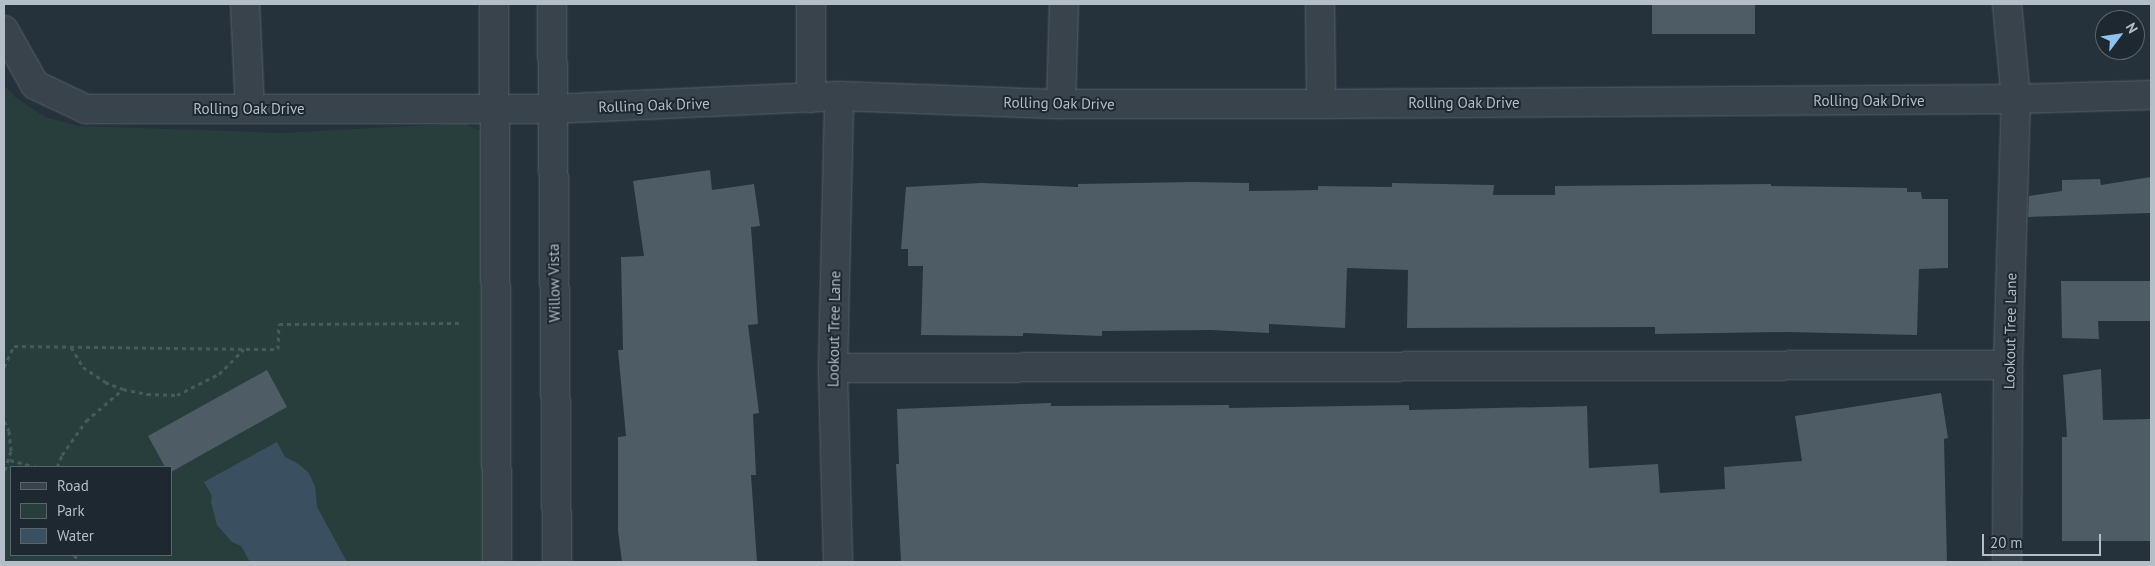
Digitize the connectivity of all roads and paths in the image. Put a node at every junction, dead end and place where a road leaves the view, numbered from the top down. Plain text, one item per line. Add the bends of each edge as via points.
1 (245, 4) edge
2 (494, 4) edge
3 (552, 4) edge
4 (810, 4) edge
5 (1064, 4) edge
6 (1320, 4) edge
7 (2008, 4) edge
8 (4, 30) edge
9 (2151, 95) edge
10 (839, 96) junction
11 (811, 98) junction
12 (2016, 100) junction
13 (1061, 104) junction
14 (1321, 104) junction
15 (250, 109) junction
16 (494, 109) junction
17 (552, 109) junction
18 (464, 323) dead end
19 (71, 347) junction
20 (244, 349) junction
21 (2008, 365) junction
22 (4, 367) edge
23 (832, 368) junction
24 (123, 389) junction
25 (4, 422) edge
26 (10, 460) junction
27 (32, 466) edge
28 (57, 466) edge
29 (4, 472) edge
30 (497, 562) edge
31 (557, 562) edge
32 (838, 562) edge
33 (2007, 562) edge

1 - 15 street
2 - 16 street
3 - 17 street, Willow Vista
4 - 11 street
5 - 13 street
6 - 14 street
7 - 12 street, Lookout Tree Lane
8 - 15 street, Rolling Oak Drive via 35,85 86,109
9 - 12 street, Rolling Oak Drive
10 - 11 street, Rolling Oak Drive
10 - 13 street, Rolling Oak Drive
10 - 23 street, Lookout Tree Lane
11 - 17 street, Rolling Oak Drive
12 - 14 street, Rolling Oak Drive
12 - 21 street, Lookout Tree Lane
13 - 14 street, Rolling Oak Drive
15 - 16 street, Rolling Oak Drive
16 - 17 street, Rolling Oak Drive
16 - 30 street
17 - 31 street, Willow Vista
18 - 20 path via 279,324 278,349
19 - 20 path
19 - 22 path via 14,346
19 - 24 path via 83,367 105,382
20 - 24 path via 219,374 177,395
21 - 23 street
21 - 33 street, Lookout Tree Lane
23 - 32 street, Lookout Tree Lane
24 - 28 path via 86,421
25 - 26 path via 11,440
26 - 27 path
26 - 29 path

